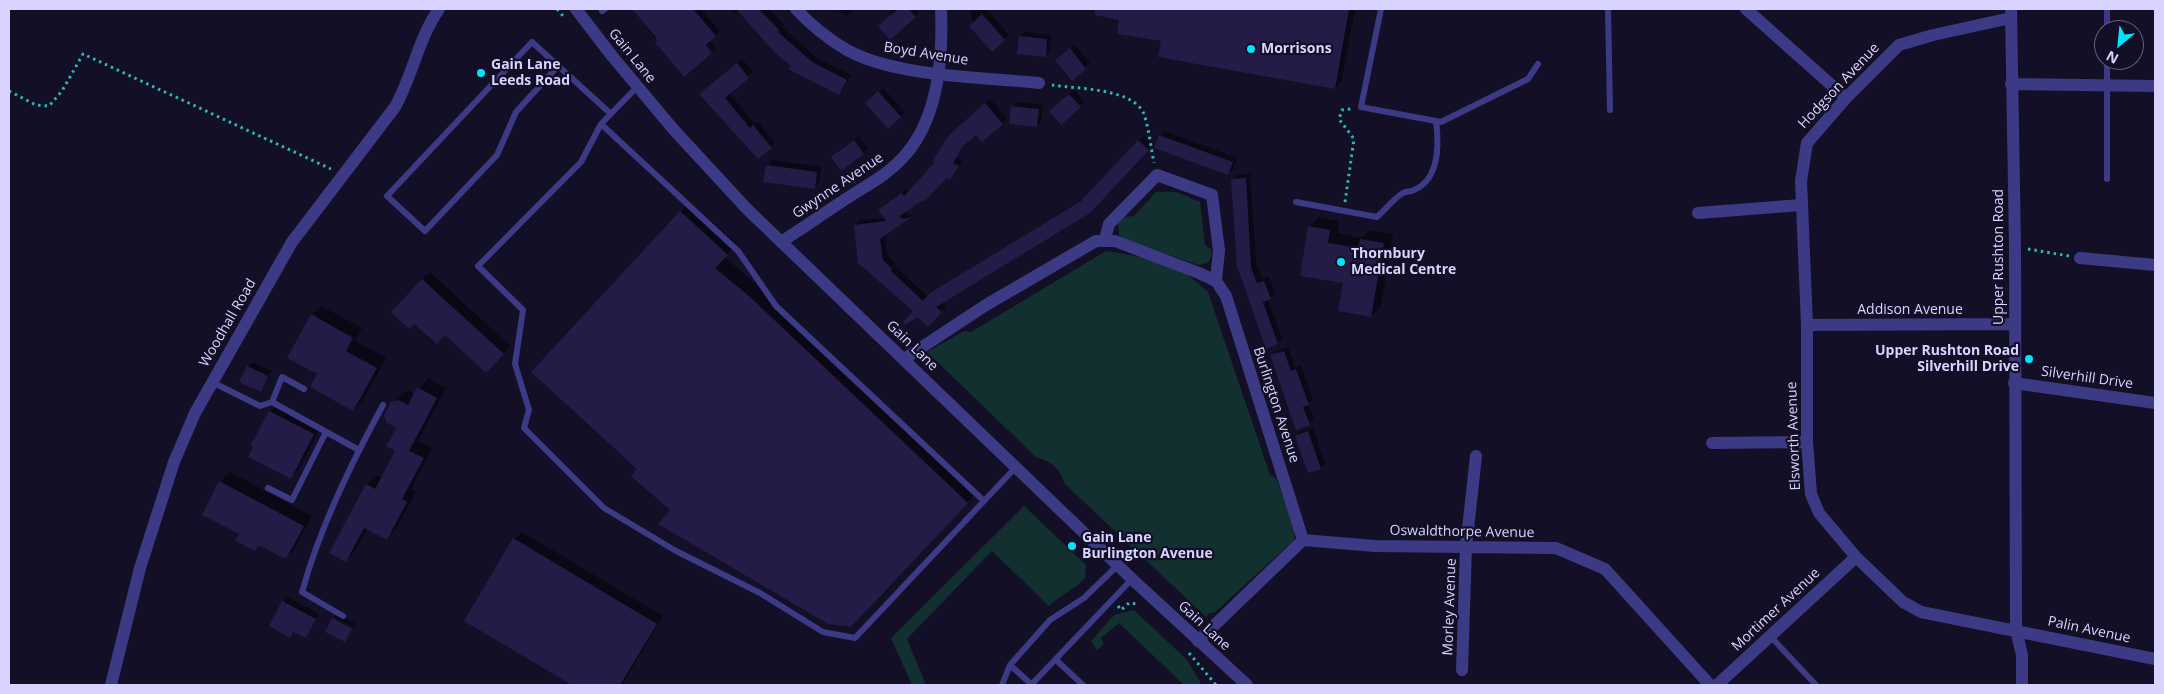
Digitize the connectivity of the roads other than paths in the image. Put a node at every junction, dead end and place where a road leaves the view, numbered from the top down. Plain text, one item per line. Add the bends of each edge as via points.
1 (439, 9) edge
2 (576, 9) edge
3 (796, 9) edge
4 (940, 9) edge
5 (1381, 9) edge
6 (1608, 9) edge
7 (1746, 9) edge
8 (2011, 13) edge
9 (1538, 64) dead end
10 (558, 66) junction
11 (2107, 70) edge
12 (939, 73) junction
13 (1039, 83) road end
14 (2011, 84) junction
15 (2107, 85) junction
16 (2155, 86) edge
17 (637, 87) junction
18 (1846, 98) junction
19 (1610, 110) dead end
20 (611, 114) junction
21 (1436, 121) junction
22 (601, 124) junction
23 (2107, 179) dead end
24 (1296, 202) dead end
25 (1801, 205) junction
26 (1698, 213) dead end
27 (1105, 239) junction
28 (781, 242) junction
29 (2080, 258) road end
30 (2155, 265) edge
31 (1216, 281) junction
32 (2014, 324) junction
33 (1807, 325) junction
34 (904, 359) junction
35 (212, 382) junction
36 (2014, 383) junction
37 (304, 388) dead end
38 (272, 402) junction
39 (2155, 403) edge
40 (383, 405) dead end
41 (326, 432) junction
42 (1807, 442) junction
43 (1712, 443) dead end
44 (359, 450) junction
45 (1476, 456) dead end
46 (1016, 467) junction
47 (268, 488) dead end
48 (984, 501) junction
49 (1303, 540) junction
50 (1466, 547) junction
51 (1856, 557) junction
52 (1118, 565) junction
53 (1132, 579) junction
54 (343, 616) dead end
55 (2016, 630) junction
56 (1770, 636) junction
57 (1198, 641) junction
58 (2155, 659) edge
59 (1056, 660) junction
60 (1010, 665) junction
61 (1462, 670) dead end
62 (111, 685) edge
63 (1002, 685) edge
64 (1032, 685) edge
65 (1083, 685) edge
66 (1247, 685) edge
67 (1710, 685) edge
68 (1717, 685) edge
69 (1816, 685) edge
70 (2022, 685) edge

1 - 35 street, Woodhall Road via 419,46 398,102 292,242
2 - 17 street, Gain Lane
3 - 12 street, Boyd Avenue via 847,50 874,61
4 - 12 street, Gwynne Avenue
5 - 21 lane via 1361,107
6 - 19 lane
7 - 18 street
8 - 14 street, Upper Rushton Road
8 - 18 street, Hodgson Avenue via 1899,46
9 - 21 lane via 1528,79 1441,122
10 - 10 lane via 532,42 387,196 424,230 497,155 516,112
10 - 20 lane
11 - 15 lane
12 - 13 street, Boyd Avenue
12 - 28 street, Gwynne Avenue via 923,130 907,154 889,171
14 - 15 street
14 - 32 street, Upper Rushton Road
15 - 16 street
15 - 23 lane
17 - 20 lane
17 - 28 street, Gain Lane via 714,175
18 - 25 street, Hodgson Avenue via 1807,143
20 - 22 lane
21 - 24 lane via 1438,150 1435,167 1428,179 1416,190 1402,193 1377,217
22 - 48 lane via 738,251 776,306
22 - 48 lane via 581,162 478,266 523,310 515,364 529,410 524,428 604,508 676,551 760,593 824,632 855,638
25 - 26 street
25 - 33 street, Hodgson Avenue
27 - 31 street
27 - 31 street via 1109,224 1157,175 1212,195 1219,250
27 - 34 street via 1096,241 986,305
28 - 34 street, Gain Lane
29 - 30 street
31 - 49 street, Burlington Avenue via 1226,296
32 - 33 street, Addison Avenue
32 - 36 street, Upper Rushton Road
33 - 42 street, Elsworth Avenue
34 - 46 street, Gain Lane
35 - 38 lane via 260,406
35 - 62 street, Woodhall Road via 174,462 140,568
36 - 39 street, Silverhill Drive
36 - 55 street, Upper Rushton Road
37 - 38 lane via 282,378
38 - 41 lane
40 - 44 lane
41 - 44 lane
41 - 47 lane via 292,500
42 - 43 street
42 - 51 street, Elsworth Avenue via 1813,500 1819,513
44 - 54 lane via 312,557 302,592
45 - 50 street, Morley Avenue
46 - 48 lane
46 - 52 street, Gain Lane
49 - 50 street, Oswaldthorpe Avenue via 1375,546
49 - 57 street
50 - 61 street, Morley Avenue
50 - 67 street, Oswaldthorpe Avenue via 1556,548 1605,569
51 - 55 street, Elsworth Avenue via 1903,602 1921,612
51 - 56 street, Mortimer Avenue
52 - 53 street, Gain Lane
52 - 60 lane via 1084,598 1050,620
53 - 57 street, Gain Lane
53 - 59 lane
55 - 58 street, Palin Avenue
55 - 70 street, Upper Rushton Road via 2022,655
56 - 68 street, Mortimer Avenue
56 - 69 lane
57 - 66 street, Gain Lane
59 - 64 lane
59 - 65 lane
60 - 63 lane
60 - 64 lane

